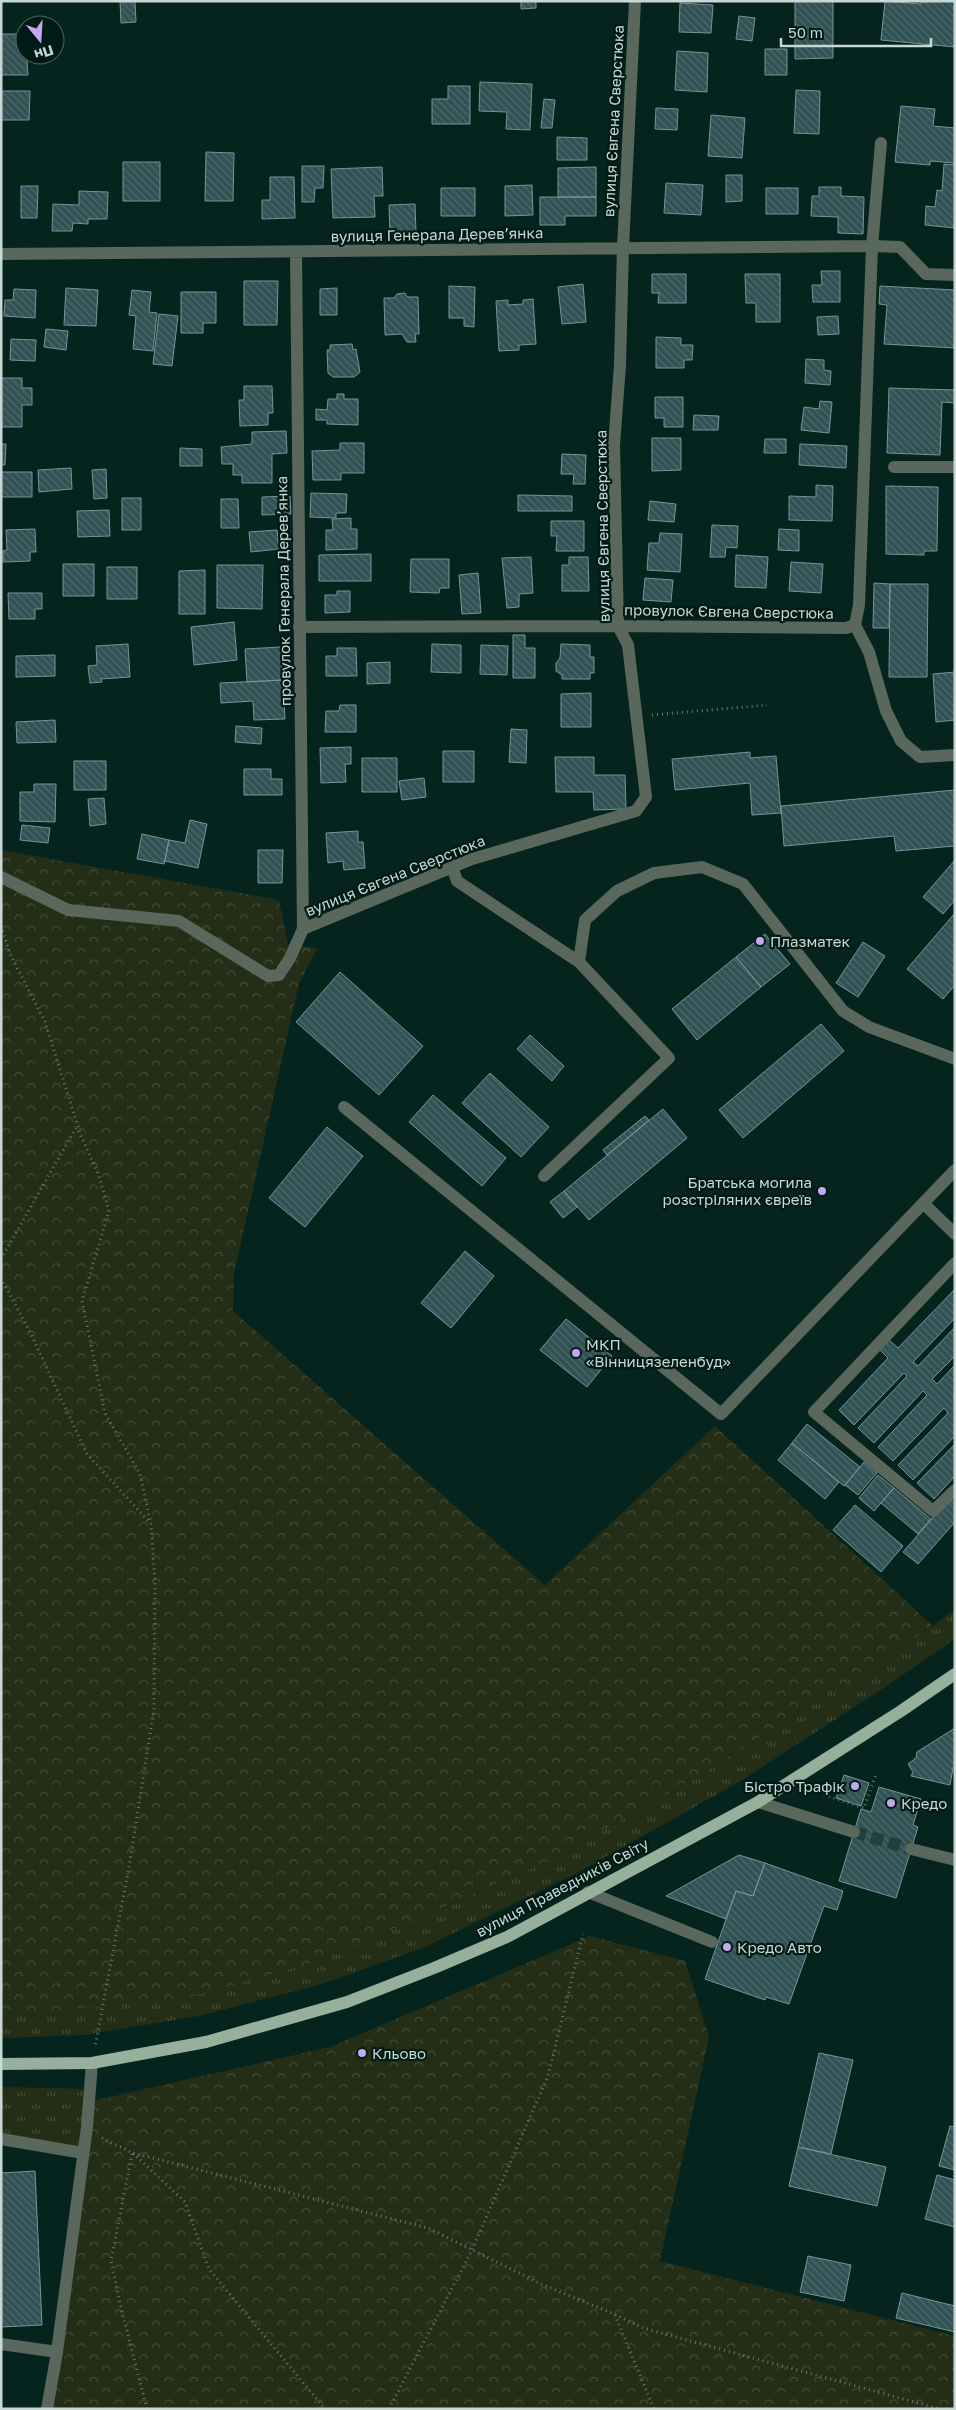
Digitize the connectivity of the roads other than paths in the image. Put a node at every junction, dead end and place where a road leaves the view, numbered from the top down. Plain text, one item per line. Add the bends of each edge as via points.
1 (635, 1) edge
2 (881, 143) dead end
3 (872, 246) junction
4 (623, 247) junction
5 (296, 253) junction
6 (1, 254) edge
7 (955, 275) edge
8 (894, 466) dead end
9 (955, 467) edge
10 (855, 625) junction
11 (618, 626) junction
12 (299, 627) junction
13 (955, 754) edge
14 (452, 867) junction
15 (1, 877) edge
16 (303, 929) junction
17 (579, 962) junction
18 (955, 1059) edge
19 (344, 1107) dead end
20 (955, 1170) edge
21 (544, 1176) dead end
22 (923, 1203) junction
23 (955, 1234) edge
24 (955, 1263) edge
25 (955, 1490) edge
26 (955, 1674) edge
27 (758, 1802) junction
28 (854, 1832) tunnel mouth
29 (911, 1849) tunnel mouth
30 (955, 1860) edge
31 (588, 1892) junction
32 (712, 1942) dead end
33 (92, 2063) junction
34 (1, 2064) edge
35 (1, 2139) edge
36 (83, 2153) junction
37 (1, 2344) edge
38 (57, 2352) junction
39 (47, 2409) edge

1 - 4 street, вулиця Євгена Сверстюка
2 - 3 street, провулок Євгена Сверстюка
3 - 4 street, вулиця Генерала Деревʼянка
3 - 7 street, вулиця Генерала Деревʼянка via 900,247 926,274
3 - 10 street, провулок Євгена Сверстюка via 859,606
4 - 5 street, вулиця Генерала Деревʼянка
4 - 11 street, вулиця Євгена Сверстюка via 614,444
5 - 6 street, вулиця Генерала Деревʼянка
5 - 12 street, провулок Генерала Деревʼянка
8 - 9 street
10 - 11 street, провулок Євгена Сверстюка via 846,628
10 - 13 street via 869,652 886,711 900,741 920,757
11 - 12 street, провулок Євгена Сверстюка
11 - 14 street, вулиця Євгена Сверстюка via 628,645 646,798 636,811
12 - 16 street, провулок Генерала Деревʼянка
14 - 16 street, вулиця Євгена Сверстюка
14 - 17 street via 457,882
15 - 16 street via 68,910 179,921 268,976 279,975
17 - 18 street via 586,920 617,891 654,873 702,867 743,884 843,1011 869,1027
17 - 21 street via 669,1058
19 - 22 street via 721,1414
20 - 22 street
22 - 23 street
24 - 25 street via 814,1412 933,1511
26 - 27 main road, вулиця Праведників Світу
27 - 28 street
27 - 31 main road, вулиця Праведників Світу
29 - 30 street
31 - 32 street
31 - 33 main road, вулиця Праведників Світу via 507,1937 347,2002 206,2042
33 - 34 main road, вулиця Праведників Світу
33 - 36 street
35 - 36 street
36 - 38 street
37 - 38 street
38 - 39 street

